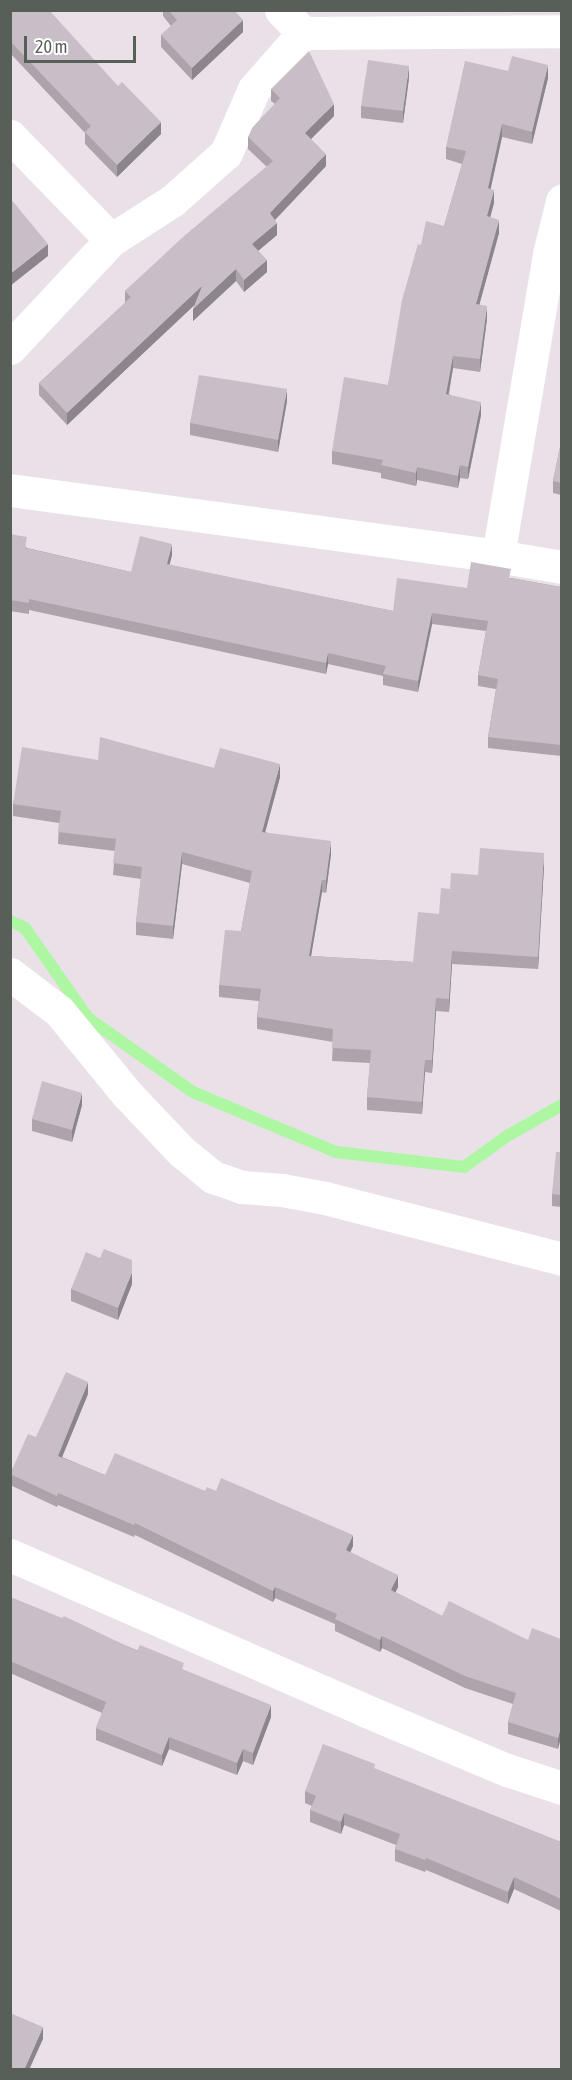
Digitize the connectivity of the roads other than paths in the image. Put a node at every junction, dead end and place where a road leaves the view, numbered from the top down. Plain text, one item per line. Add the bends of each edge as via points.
1 (292, 22) edge
2 (561, 31) edge
3 (10, 136) edge
4 (561, 201) edge
5 (111, 240) junction
6 (555, 255) edge
7 (10, 348) edge
8 (10, 490) edge
9 (498, 556) junction
10 (561, 567) edge
11 (10, 974) edge
12 (561, 1259) edge
13 (10, 1555) edge
14 (561, 1788) edge

1 - 2 street
1 - 5 street via 254,88 226,153 172,201
3 - 5 street
4 - 6 street
5 - 7 street
6 - 9 street
8 - 9 street
9 - 10 street
11 - 12 street via 59,1011 127,1094 181,1151 213,1177 242,1186 325,1198
13 - 14 street via 507,1770

